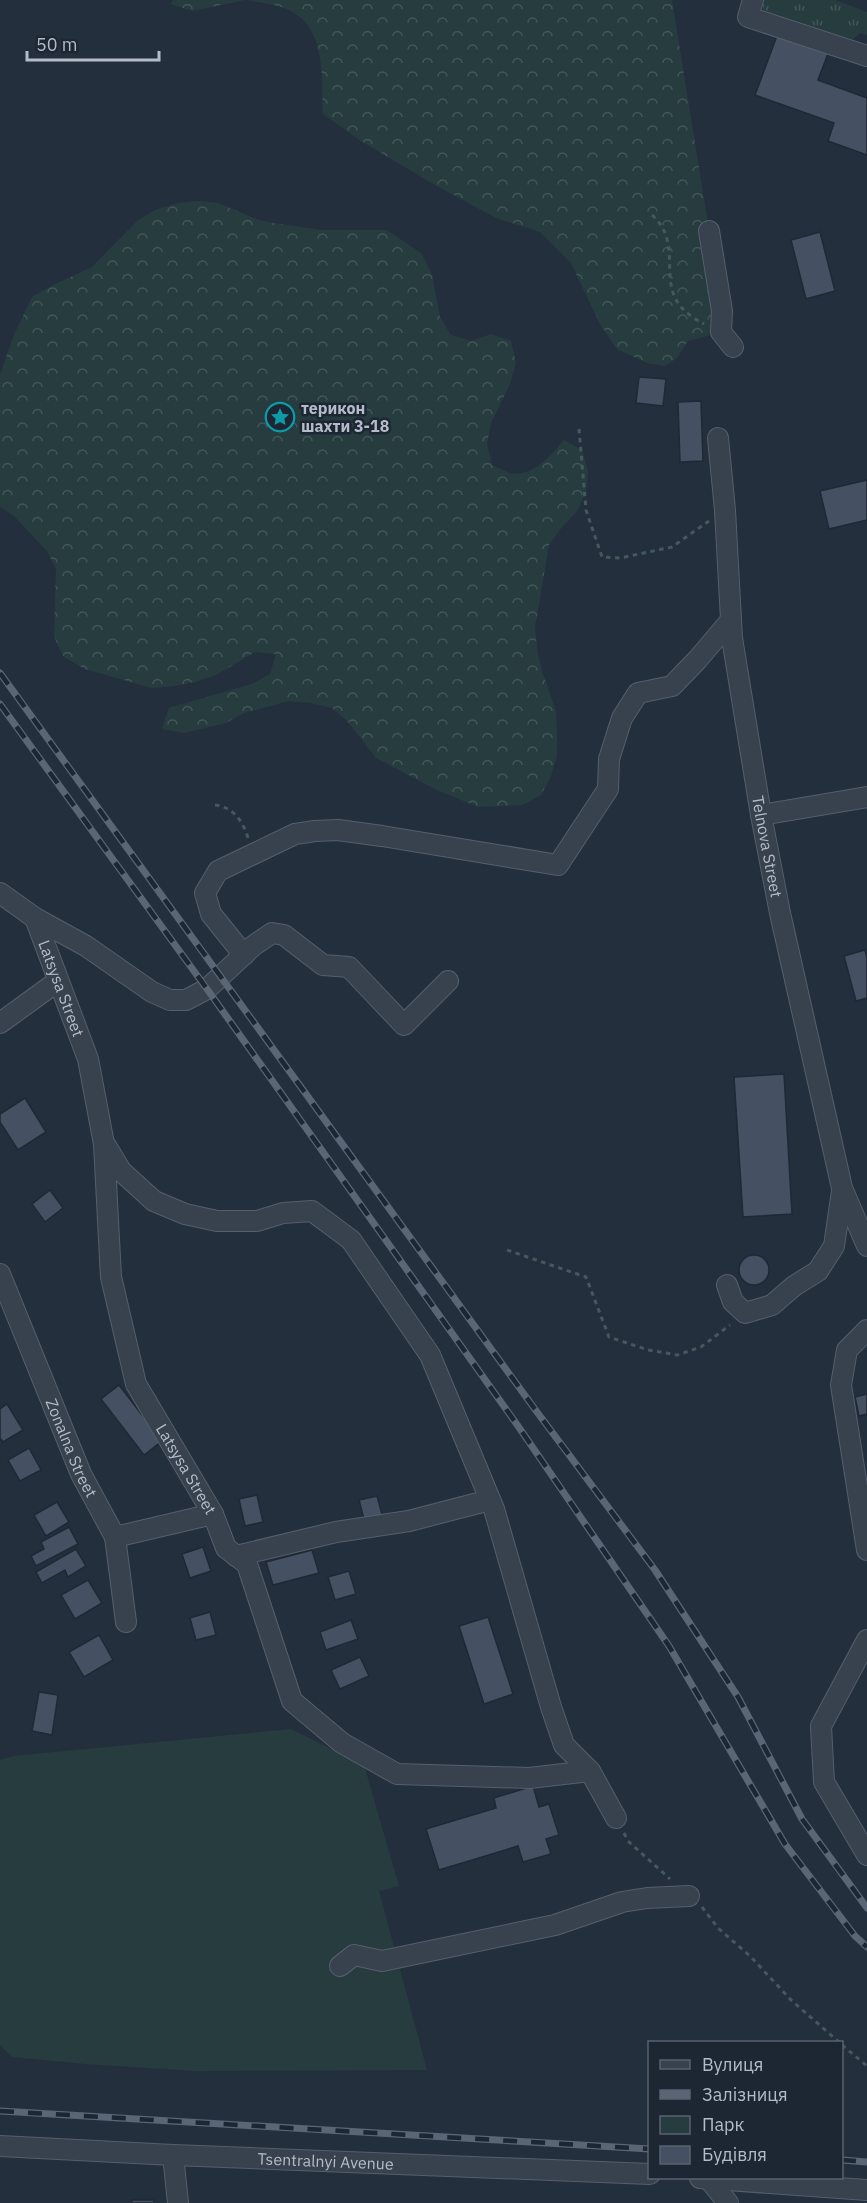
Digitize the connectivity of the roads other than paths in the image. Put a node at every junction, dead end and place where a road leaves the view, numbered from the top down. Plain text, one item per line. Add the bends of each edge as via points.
1 (753, 0) edge
2 (867, 56) edge
3 (709, 231) dead end
4 (734, 347) dead end
5 (718, 438) dead end
6 (730, 620) junction
7 (867, 797) edge
8 (761, 815) junction
9 (0, 893) edge
10 (35, 918) junction
11 (244, 955) junction
12 (58, 981) junction
13 (448, 981) dead end
14 (0, 1023) edge
15 (104, 1144) junction
16 (842, 1188) junction
17 (867, 1246) edge
18 (0, 1274) edge
19 (727, 1285) dead end
20 (867, 1330) edge
21 (490, 1500) junction
22 (213, 1514) junction
23 (115, 1537) junction
24 (867, 1550) edge
25 (236, 1556) junction
26 (126, 1622) dead end
27 (867, 1640) edge
28 (590, 1771) junction
29 (616, 1818) road end
30 (867, 1855) edge
31 (689, 1896) road end
32 (340, 1966) dead end
33 (0, 2146) edge
34 (173, 2156) junction
35 (648, 2174) edge
36 (709, 2179) edge
37 (721, 2179) edge
38 (867, 2190) edge
39 (178, 2203) edge
40 (728, 2203) edge

1 - 2 street via 748,17
3 - 4 street via 722,311 721,332
5 - 6 street, Telnova Street
6 - 8 street, Telnova Street
6 - 11 street via 672,686 638,693 622,718 609,759 608,789 558,865 338,830 295,834 218,871 205,892 212,914
7 - 8 street
8 - 16 street, Telnova Street
9 - 10 street
10 - 11 street via 170,1000 186,1000 207,989
10 - 12 street, Latsysa Street
11 - 13 street via 272,933 284,935 323,964 349,967 404,1025
12 - 14 street
12 - 15 street, Latsysa Street via 88,1059
15 - 21 street via 121,1171 154,1201 185,1214 217,1221 257,1221 284,1213 312,1211 351,1240 430,1355
15 - 22 street, Latsysa Street via 111,1277 136,1384
16 - 17 street, Telnova Street
16 - 19 street via 834,1245 818,1271 772,1305 745,1313 734,1302
18 - 23 street, Zonalna Street via 81,1474
20 - 24 street via 847,1350 841,1385
21 - 25 street via 409,1521 336,1532
21 - 28 street via 564,1745
22 - 23 street
22 - 25 street, Latsysa Street via 226,1548
23 - 26 street, Zonalna Street
25 - 28 street, Latsysa Street via 247,1564 292,1701 342,1743 396,1774 529,1778
27 - 30 street via 821,1726 824,1782
28 - 29 street
31 - 32 street via 622,1902 555,1925 382,1961 354,1955
33 - 34 street, Tsentralnyi Avenue
34 - 35 street, Tsentralnyi Avenue
34 - 39 street
36 - 40 street
37 - 38 street

